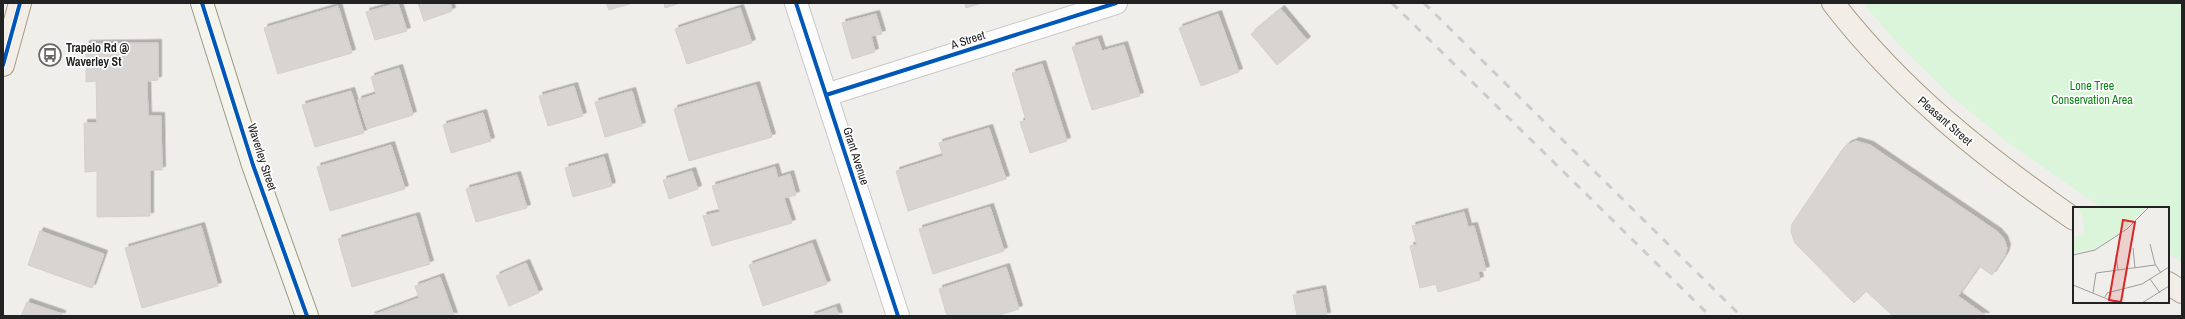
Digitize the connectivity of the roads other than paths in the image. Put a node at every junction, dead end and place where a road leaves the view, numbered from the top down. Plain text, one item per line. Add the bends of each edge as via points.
1 (20, 3) edge
2 (202, 3) edge
3 (796, 3) edge
4 (1116, 3) edge
5 (1833, 3) edge
6 (3, 65) edge
7 (826, 95) junction
8 (2073, 217) edge
9 (2169, 284) edge
10 (2182, 292) edge
11 (307, 316) edge
12 (898, 316) edge

1 - 6 main road
2 - 11 street, Waverley Street via 253,165
3 - 7 street, Grant Avenue
4 - 7 street, A Street
5 - 8 main road, Pleasant Street via 1881,61 1937,115 1998,165
7 - 12 street, Grant Avenue
9 - 10 main road

